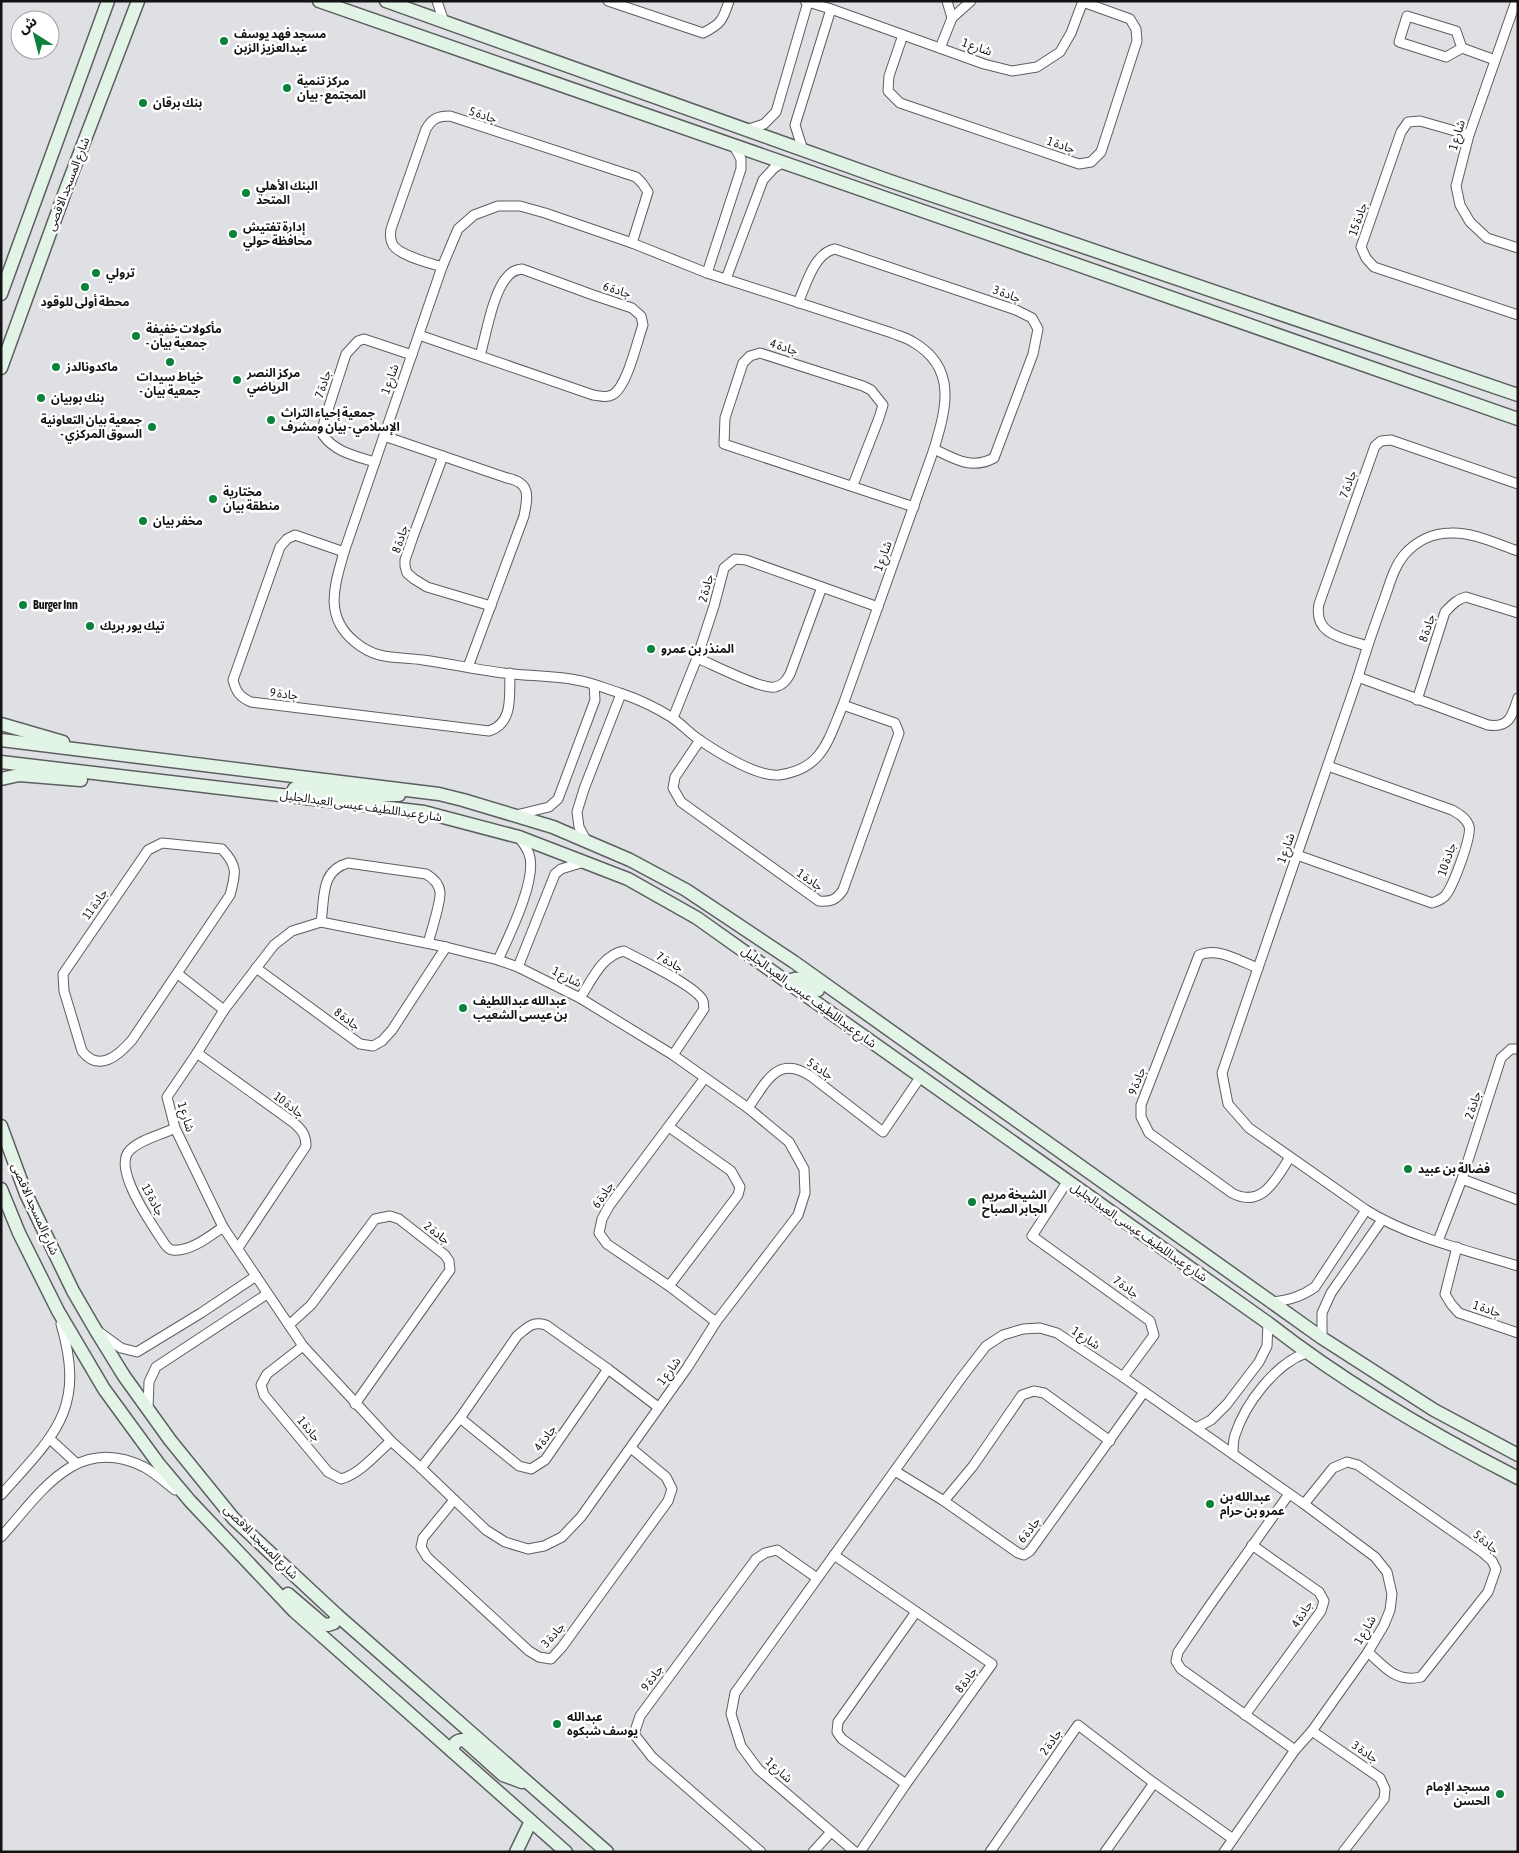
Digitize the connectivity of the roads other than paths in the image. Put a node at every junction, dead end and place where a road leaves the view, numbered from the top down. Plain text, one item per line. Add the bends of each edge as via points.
1 (108, 1) edge
2 (138, 1) edge
3 (319, 1) edge
4 (386, 1) edge
5 (437, 1) edge
6 (608, 1) edge
7 (729, 1) edge
8 (947, 1) edge
9 (971, 1) edge
10 (1083, 1) edge
11 (1516, 1) edge
12 (806, 2) edge
13 (404, 4) edge
14 (831, 9) junction
15 (952, 18) junction
16 (444, 22) junction
17 (903, 35) junction
18 (940, 48) junction
19 (1462, 48) junction
20 (1495, 60) junction
21 (572, 68) junction
22 (601, 78) junction
23 (565, 87) junction
24 (595, 98) junction
25 (746, 130) junction
26 (1469, 135) junction
27 (734, 146) junction
28 (803, 150) junction
29 (782, 163) junction
30 (954, 202) junction
31 (980, 212) junction
32 (944, 220) junction
33 (975, 230) junction
34 (632, 243) junction
35 (1518, 248) edge
36 (442, 267) junction
37 (707, 273) junction
38 (726, 279) junction
39 (1, 294) edge
40 (798, 303) junction
41 (1518, 315) edge
42 (418, 335) junction
43 (412, 355) junction
44 (480, 356) junction
45 (1426, 364) junction
46 (1, 368) edge
47 (1458, 374) junction
48 (1422, 386) junction
49 (1518, 395) edge
50 (1451, 396) junction
51 (1518, 419) edge
52 (384, 436) junction
53 (934, 449) junction
54 (443, 456) junction
55 (375, 462) junction
56 (1518, 484) edge
57 (853, 485) junction
58 (914, 507) junction
59 (1518, 551) edge
60 (344, 552) junction
61 (822, 587) junction
62 (491, 606) junction
63 (878, 607) junction
64 (1518, 613) edge
65 (1366, 646) junction
66 (696, 658) junction
67 (468, 667) junction
68 (510, 673) junction
69 (1358, 677) junction
70 (594, 685) junction
71 (622, 694) junction
72 (1518, 698) edge
73 (1417, 700) junction
74 (843, 705) junction
75 (673, 718) junction
76 (1, 724) edge
77 (1, 740) edge
78 (700, 740) junction
79 (86, 751) junction
80 (1, 762) edge
81 (1328, 766) junction
82 (282, 775) junction
83 (127, 777) junction
84 (1, 779) edge
85 (186, 784) junction
86 (413, 790) junction
87 (291, 796) junction
88 (516, 815) junction
89 (519, 837) junction
90 (587, 842) junction
91 (1297, 855) junction
92 (584, 862) junction
93 (697, 918) junction
94 (321, 922) junction
95 (428, 943) junction
96 (446, 947) junction
97 (498, 960) junction
98 (794, 962) junction
99 (518, 967) junction
100 (256, 968) junction
101 (1258, 968) junction
102 (178, 974) junction
103 (788, 982) junction
104 (580, 998) junction
105 (224, 1010) junction
106 (900, 1039) junction
107 (1518, 1049) edge
108 (197, 1053) junction
109 (673, 1055) junction
110 (921, 1076) junction
111 (704, 1079) junction
112 (748, 1108) junction
113 (1, 1126) edge
114 (669, 1127) junction
115 (175, 1128) junction
116 (1290, 1157) junction
117 (1462, 1179) junction
118 (1068, 1182) junction
119 (1, 1190) edge
120 (1518, 1200) edge
121 (1, 1207) edge
122 (1366, 1210) junction
123 (1382, 1220) junction
124 (223, 1227) junction
125 (19, 1233) junction
126 (1438, 1241) junction
127 (1458, 1247) junction
128 (238, 1248) junction
129 (1518, 1266) edge
130 (256, 1276) junction
131 (669, 1286) junction
132 (267, 1294) junction
133 (1272, 1302) junction
134 (58, 1311) junction
135 (716, 1322) junction
136 (1268, 1323) junction
137 (289, 1326) junction
138 (95, 1329) junction
139 (1518, 1333) edge
140 (1322, 1338) junction
141 (303, 1346) junction
142 (1306, 1353) junction
143 (608, 1368) junction
144 (1123, 1377) junction
145 (1144, 1392) junction
146 (355, 1404) junction
147 (658, 1407) junction
148 (148, 1408) junction
149 (460, 1418) junction
150 (1196, 1428) junction
151 (50, 1439) junction
152 (1110, 1441) junction
153 (391, 1442) junction
154 (631, 1448) junction
155 (1232, 1454) junction
156 (1518, 1455) edge
157 (76, 1463) junction
158 (421, 1468) junction
159 (895, 1471) junction
160 (1518, 1478) edge
161 (1289, 1494) junction
162 (1, 1495) edge
163 (454, 1500) junction
164 (190, 1501) junction
165 (944, 1501) junction
166 (1304, 1504) junction
167 (1, 1538) edge
168 (1252, 1545) junction
169 (834, 1555) junction
170 (817, 1578) junction
171 (275, 1592) junction
172 (916, 1612) junction
173 (337, 1615) junction
174 (1368, 1652) junction
175 (1245, 1715) junction
176 (1312, 1731) junction
177 (1295, 1750) junction
178 (452, 1751) junction
179 (1154, 1783) junction
180 (906, 1784) junction
181 (531, 1786) junction
182 (531, 1821) junction
183 (831, 1832) junction
184 (1233, 1839) junction
185 (516, 1852) edge
186 (566, 1852) edge
187 (607, 1852) edge
188 (761, 1852) edge
189 (813, 1852) edge
190 (855, 1852) edge
191 (860, 1852) edge
192 (990, 1852) edge
193 (1105, 1852) edge
194 (1224, 1852) edge
195 (1343, 1852) edge

1 - 39 main road, شارع المسجد الاقصى
2 - 46 main road, شارع المسجد الاقصى
3 - 23 main road
4 - 13 main road
5 - 16 street
6 - 7 street via 703,33 716,27 724,18
8 - 15 street
9 - 15 street
10 - 17 street, جادة 1 via 1130,19 1136,29 1137,41 1101,152 1091,162 1079,164 900,103 888,92 889,76
10 - 18 street, شارع 1 via 1060,52 1037,67 1012,72
11 - 20 street, شارع 1
12 - 14 street, شارع 1
12 - 25 street, شارع 1 via 776,112 764,124
13 - 16 main road
14 - 17 street, شارع 1
14 - 28 street via 795,126
15 - 18 street
16 - 21 main road
17 - 18 street, شارع 1
19 - 19 street via 1446,58 1399,42 1407,16 1456,31
19 - 20 street
20 - 26 street, شارع 1
21 - 22 main road
21 - 23 main road via 576,77
22 - 24 main road via 592,88
22 - 25 main road
23 - 24 main road
24 - 27 main road
25 - 28 main road
26 - 35 street, شارع 1 via 1456,186 1460,205 1470,222 1488,238
26 - 41 street, جادة 15 via 1420,121 1408,122 1401,132 1362,247 1374,267
27 - 29 main road
27 - 37 street via 741,169
28 - 30 main road
29 - 32 main road
29 - 38 street via 763,180
30 - 31 main road
30 - 32 main road via 957,210
31 - 33 main road via 973,216
31 - 45 main road
32 - 33 main road
33 - 48 main road
34 - 36 street, شارع 1 via 520,206 498,206 474,215 458,229
34 - 36 street, جادة 5 via 648,192 636,177 450,116 440,116 431,120 426,129 390,238 400,252
34 - 37 street, شارع 1
36 - 42 street, شارع 1
37 - 38 street, شارع 1
38 - 40 street, شارع 1
40 - 53 street, شارع 1 via 892,333 926,352 940,368 946,394
40 - 53 street, جادة 3 via 815,266 829,250 836,249 1032,318 1038,329 1033,354 994,458 984,464 964,462
42 - 43 street, شارع 1
42 - 44 street, جادة 6
43 - 52 street, شارع 1
43 - 55 street, جادة 7 via 364,339 346,354 322,435 338,450
44 - 44 street, جادة 6 via 605,397 614,395 623,386 643,325 641,316 624,304 522,269 514,271 503,282
45 - 47 main road
45 - 48 main road via 1432,377
47 - 49 main road
47 - 50 main road via 1448,384
48 - 50 main road
50 - 51 main road
52 - 54 street
52 - 55 street, شارع 1
53 - 58 street, شارع 1
54 - 62 street via 519,480 526,488 528,497 524,516
54 - 62 street, جادة 8 via 405,560 407,573 427,586
55 - 60 street, شارع 1
56 - 65 street, جادة 7 via 1391,440 1381,441 1375,446 1317,615 1320,624 1329,632
57 - 57 street, جادة 4 via 724,444 725,418 743,363 750,356 760,353 863,386 883,404
57 - 58 street, جادة 4
58 - 63 street, شارع 1
59 - 65 street, شارع 1 via 1453,532 1422,540 1404,555 1394,572
60 - 67 street, شارع 1 via 333,603 346,634 378,656
60 - 68 street, جادة 9 via 295,535 280,547 233,680 242,698 251,702 489,731 497,728 508,714
61 - 63 street, جادة 2
61 - 66 street via 784,683 773,687 762,685
61 - 66 street, جادة 2 via 735,559 724,568
62 - 67 street
63 - 74 street, شارع 1
64 - 73 street, جادة 8 via 1466,597 1452,605 1445,612
65 - 69 street, شارع 1
66 - 75 street, جادة 2
67 - 68 street, شارع 1
68 - 70 street, شارع 1 via 577,680
69 - 73 street
69 - 81 street, شارع 1
70 - 71 street, شارع 1
70 - 88 street via 595,700 558,799 548,807
71 - 75 street, شارع 1
71 - 90 street via 577,812 579,827
72 - 73 street via 1509,720 1499,726
74 - 78 street, شارع 1 via 824,750 812,763 798,771 777,775 757,773
74 - 78 street, جادة 1 via 894,724 900,733 843,890 838,898 829,902 819,901 682,802 673,788 675,777
75 - 78 street, شارع 1
76 - 79 main road
77 - 79 main road, شارع عبداللطيف عيسى العبدالجليل
79 - 82 main road, شارع عبداللطيف عيسى العبدالجليل
80 - 83 main road, شارع عبداللطيف عيسى العبدالجليل
81 - 91 street, شارع 1
81 - 91 street, جادة 10 via 1460,814 1470,828 1452,885 1440,901 1432,903
82 - 85 main road via 282,782 274,787 204,778
82 - 86 main road, شارع عبداللطيف عيسى العبدالجليل
83 - 84 main road via 85,781 19,775
83 - 85 main road, شارع عبداللطيف عيسى العبدالجليل
85 - 87 main road, شارع عبداللطيف عيسى العبدالجليل
86 - 87 main road via 387,796 299,786
86 - 88 main road, شارع عبداللطيف عيسى العبدالجليل
87 - 89 main road, شارع عبداللطيف عيسى العبدالجليل via 424,812
88 - 90 main road, شارع عبداللطيف عيسى العبدالجليل
89 - 92 main road, شارع عبداللطيف عيسى العبدالجليل
89 - 97 street via 529,853 532,866 530,881
90 - 98 main road, شارع عبداللطيف عيسى العبدالجليل via 630,860 686,890
91 - 101 street, شارع 1
92 - 93 main road, شارع عبداللطيف عيسى العبدالجليل via 628,879
92 - 99 street via 555,874
93 - 98 main road via 784,968
93 - 103 main road, شارع عبداللطيف عيسى العبدالجليل
94 - 95 street, شارع 1
94 - 95 street via 327,877 338,866 348,863 426,874 432,877 440,893
94 - 100 street, شارع 1 via 292,931 274,945
95 - 96 street, شارع 1
96 - 97 street, شارع 1
96 - 100 street, جادة 8 via 392,1030 373,1046 360,1044
97 - 99 street, شارع 1
98 - 106 main road, شارع عبداللطيف عيسى العبدالجليل
99 - 104 street, شارع 1
100 - 105 street, شارع 1
101 - 116 street, شارع 1 via 1222,1073 1228,1104 1249,1128
101 - 116 street, جادة 9 via 1218,952 1199,955 1141,1105 1140,1116 1149,1133 1241,1198 1259,1196 1267,1190
102 - 102 street, جادة 11 via 230,895 235,871 234,863 222,849 162,842 148,850 63,974 64,991 82,1051 87,1057 102,1062 122,1051
102 - 105 street
103 - 106 main road via 796,978 806,981 880,1034
103 - 110 main road, شارع عبداللطيف عيسى العبدالجليل
104 - 109 street, شارع 1
104 - 109 street, جادة 7 via 604,962 624,951 687,986 703,1001 704,1009
105 - 108 street, شارع 1
106 - 133 main road, شارع عبداللطيف عيسى العبدالجليل
107 - 117 street, جادة 2 via 1511,1049 1501,1058
108 - 115 street, شارع 1 via 167,1097
108 - 128 street, جادة 10 via 294,1123 303,1131 306,1140 306,1146
109 - 111 street, شارع 1
110 - 112 street, جادة 5 via 883,1132 812,1077 793,1067 781,1068 774,1073
110 - 118 main road, شارع عبداللطيف عيسى العبدالجليل
111 - 112 street, شارع 1
111 - 114 street, جادة 6
112 - 135 street, شارع 1 via 789,1142 804,1169 805,1193 798,1215
113 - 138 main road, شارع المسجد الاقصى via 26,1194
114 - 131 street via 731,1172 740,1187 738,1195
114 - 131 street, جادة 6 via 609,1206 599,1233 607,1244
115 - 124 street, شارع 1
115 - 124 street, جادة 13 via 139,1144 127,1154 125,1171 138,1200 164,1243 173,1250 197,1245
116 - 122 street, شارع 1
117 - 120 street
117 - 126 street, جادة 2
118 - 136 main road, شارع عبداللطيف عيسى العبدالجليل
118 - 144 street, جادة 7 via 1032,1236 1150,1320 1154,1335
119 - 125 main road, شارع المسجد الاقصى
121 - 125 street
122 - 123 street, شارع 1
122 - 133 street via 1315,1288 1292,1300
123 - 126 street, شارع 1
123 - 140 street via 1331,1293 1322,1313
124 - 128 street, شارع 1
125 - 134 main road, شارع المسجد الاقصى
126 - 127 street, شارع 1
127 - 129 street, شارع 1
127 - 139 street, جادة 1 via 1445,1294 1451,1304 1459,1312
128 - 130 street, شارع 1
130 - 132 street, شارع 1
130 - 138 street via 137,1352 121,1348
131 - 135 street, جادة 6
132 - 137 street, شارع 1
132 - 148 street via 156,1368 149,1382
133 - 140 main road, شارع عبداللطيف عيسى العبدالجليل
134 - 151 street via 71,1375 65,1408
134 - 164 main road, شارع المسجد الاقصى via 104,1389
135 - 147 street, شارع 1
136 - 142 main road, شارع عبداللطيف عيسى العبدالجليل
136 - 150 street via 1267,1346 1259,1362 1227,1404 1211,1420
137 - 141 street, شارع 1
137 - 146 street, جادة 2 via 311,1305 374,1219 390,1216 398,1219 445,1255 450,1270
138 - 148 main road, شارع المسجد الاقصى
140 - 156 main road, شارع عبداللطيف عيسى العبدالجليل via 1434,1410
141 - 146 street, شارع 1
141 - 153 street, جادة 1 via 267,1374 261,1384 264,1395 328,1472 341,1479 347,1478
142 - 155 street via 1293,1357 1277,1370 1257,1395 1243,1415 1234,1437
142 - 160 main road, شارع عبداللطيف عيسى العبدالجليل via 1389,1408
143 - 147 street
143 - 149 street via 537,1322 517,1336
143 - 149 street, جادة 4 via 545,1460 531,1469 519,1466
144 - 145 street, شارع 1
144 - 159 street, شارع 1 via 1057,1333 1040,1328 1003,1335 986,1346
145 - 150 street, شارع 1
145 - 152 street, جادة 6
146 - 153 street, شارع 1
147 - 154 street, شارع 1
148 - 173 main road, شارع المسجد الاقصى via 234,1519
149 - 158 street
150 - 155 street, شارع 1
151 - 157 street
151 - 162 street
152 - 165 street via 1044,1393 1034,1391 1022,1395 973,1466
152 - 165 street, جادة 6 via 1024,1555
153 - 158 street, شارع 1
154 - 163 street, شارع 1 via 581,1517 562,1538 544,1546 528,1549 504,1542
154 - 163 street, جادة 3 via 666,1477 672,1489 668,1501 551,1659 539,1658 529,1651 427,1557 421,1547 423,1538
155 - 161 street, شارع 1
157 - 164 street via 105,1458 135,1463
157 - 167 street via 54,1477
158 - 163 street, شارع 1
159 - 165 street, جادة 6
159 - 169 street, شارع 1
161 - 166 street, شارع 1
161 - 168 street
164 - 171 main road, شارع المسجد الاقصى
166 - 174 street, شارع 1 via 1375,1557 1387,1572 1392,1594 1390,1610
166 - 174 street, جادة 5 via 1333,1468 1347,1462 1358,1465 1482,1552 1496,1569 1488,1592 1421,1677 1410,1680 1397,1677
168 - 175 street via 1178,1652 1176,1662 1181,1669
168 - 175 street, جادة 4 via 1319,1592 1324,1601 1321,1611
169 - 170 street, شارع 1
169 - 172 street, جادة 8
170 - 183 street, شارع 1 via 735,1692 732,1714 741,1746 758,1769
170 - 188 street, جادة 9 via 777,1550 756,1559 640,1716 634,1734 652,1757
171 - 173 main road via 287,1594 323,1624 334,1623
171 - 178 main road, شارع المسجد الاقصى
172 - 180 street via 838,1722 837,1732 842,1739
172 - 180 street, جادة 8 via 992,1664
173 - 181 main road, شارع المسجد الاقصى
174 - 176 street, شارع 1
175 - 177 street
176 - 177 street, شارع 1
176 - 195 street, جادة 3 via 1380,1778 1385,1789 1384,1799
177 - 184 street, شارع 1
178 - 181 main road via 454,1743 464,1740 503,1775
178 - 182 main road, شارع المسجد الاقصى
179 - 184 street, جادة 2
179 - 192 street, جادة 2 via 1078,1725
179 - 193 street
180 - 191 street, جادة 8
181 - 187 main road, شارع المسجد الاقصى
182 - 185 main road
182 - 186 main road, شارع المسجد الاقصى
183 - 189 street
183 - 190 street, شارع 1
184 - 194 street, شارع 1

